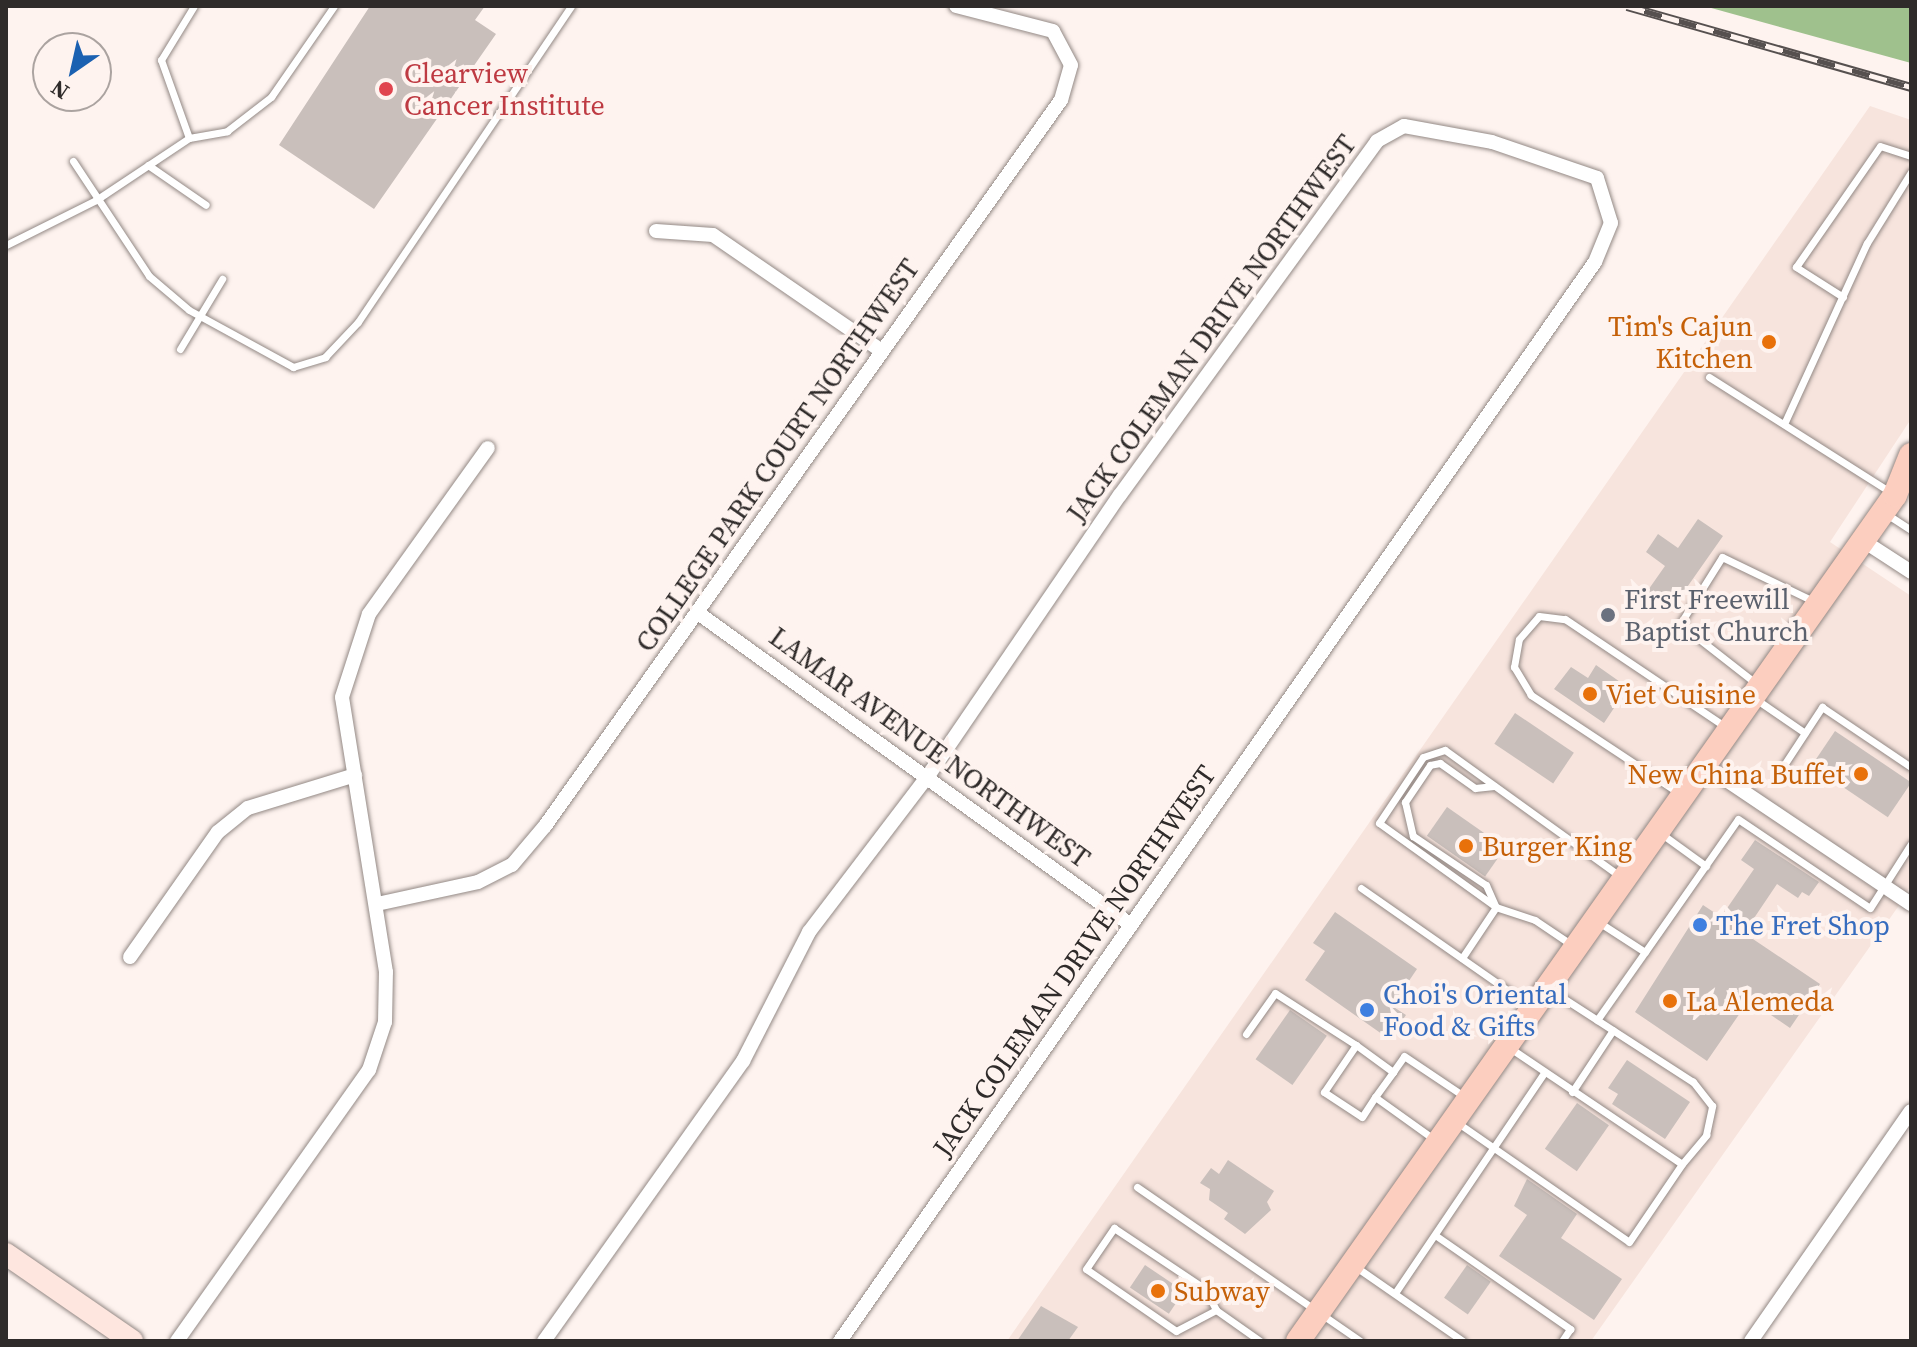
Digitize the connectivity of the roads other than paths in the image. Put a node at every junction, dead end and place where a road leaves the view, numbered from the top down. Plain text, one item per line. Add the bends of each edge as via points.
1 (194, 6) edge
2 (334, 6) edge
3 (571, 6) edge
4 (956, 6) edge
5 (189, 138) junction
6 (1911, 156) edge
7 (73, 161) dead end
8 (148, 165) junction
9 (1911, 172) edge
10 (96, 200) junction
11 (206, 205) dead end
12 (656, 231) dead end
13 (6, 245) edge
14 (222, 279) dead end
15 (1843, 297) junction
16 (200, 316) junction
17 (180, 349) dead end
18 (882, 351) junction
19 (1709, 377) dead end
20 (1784, 424) junction
21 (488, 448) dead end
22 (1911, 455) edge
23 (1896, 497) edge
24 (1911, 530) edge
25 (1862, 540) junction
26 (1911, 572) edge
27 (1817, 603) junction
28 (698, 613) junction
29 (1756, 691) junction
30 (1729, 730) junction
31 (1805, 733) junction
32 (1704, 765) junction
33 (1911, 767) edge
34 (1780, 771) dead end
35 (355, 775) junction
36 (928, 776) junction
37 (1494, 786) junction
38 (1683, 796) junction
39 (1658, 832) junction
40 (1911, 844) edge
41 (1706, 866) junction
42 (1625, 880) junction
43 (1885, 886) junction
44 (1361, 888) dead end
45 (377, 904) junction
46 (1911, 904) edge
47 (1496, 907) junction
48 (1596, 920) junction
49 (1131, 925) junction
50 (1575, 948) junction
51 (1645, 952) junction
52 (130, 957) dead end
53 (1462, 958) junction
54 (1546, 986) junction
55 (1531, 1006) junction
56 (1597, 1020) junction
57 (1613, 1030) junction
58 (1246, 1034) dead end
59 (1505, 1044) junction
60 (1356, 1045) junction
61 (1393, 1072) junction
62 (1544, 1073) junction
63 (1572, 1092) junction
64 (1375, 1097) junction
65 (1467, 1098) junction
66 (1911, 1111) edge
67 (1453, 1119) junction
68 (1437, 1142) junction
69 (1493, 1148) junction
70 (1682, 1164) junction
71 (1137, 1187) dead end
72 (1435, 1235) junction
73 (6, 1254) edge
74 (1352, 1264) junction
75 (1395, 1293) junction
76 (1216, 1310) junction
77 (1317, 1313) junction
78 (130, 1341) edge
79 (177, 1341) edge
80 (544, 1341) edge
81 (840, 1341) edge
82 (1260, 1341) edge
83 (1298, 1341) edge
84 (1360, 1341) edge
85 (1463, 1341) edge
86 (1562, 1341) edge
87 (1751, 1341) edge

1 - 5 lane via 161,60
2 - 5 lane via 271,97 227,131
3 - 16 lane via 358,322 325,357 293,367
4 - 18 street, COLLEGE PARK COURT NORTHWEST via 1053,31 1071,65 1061,100
5 - 8 lane
6 - 15 lane via 1880,146 1796,267
7 - 10 lane
8 - 10 lane
8 - 11 lane
9 - 15 lane via 1867,243
10 - 13 lane
10 - 16 lane via 149,276
12 - 18 street via 713,235
14 - 16 lane
15 - 20 lane
16 - 17 lane
18 - 28 street, COLLEGE PARK COURT NORTHWEST
19 - 20 lane
20 - 23 lane
21 - 35 street via 364,626 342,697
22 - 23 main road
23 - 24 lane
23 - 25 main road
25 - 26 street
25 - 27 main road
27 - 29 main road
27 - 29 lane via 1722,557 1680,624
28 - 36 street, LAMAR AVENUE NORTHWEST
28 - 45 street, COLLEGE PARK COURT NORTHWEST via 512,865 478,882
29 - 30 main road
29 - 31 lane
30 - 32 main road
30 - 38 lane via 1565,619 1539,616 1519,639 1514,667 1531,695
31 - 33 lane via 1822,707
31 - 34 lane
32 - 38 main road
32 - 43 street
35 - 45 street
35 - 52 street via 248,808 218,832
36 - 49 street, LAMAR AVENUE NORTHWEST
36 - 49 street, JACK COLEMAN DRIVE NORTHWEST via 1120,495 1377,141 1404,126 1492,142 1597,178 1611,223 1595,262
36 - 80 street, JACK COLEMAN DRIVE NORTHWEST via 809,932 743,1061
37 - 42 lane
37 - 47 lane via 1475,788 1440,763 1430,765 1405,802 1413,836 1486,885
37 - 47 lane via 1445,750 1423,757 1379,823
38 - 39 main road
39 - 41 lane
39 - 42 main road
40 - 43 lane
41 - 43 lane via 1738,819 1870,908
41 - 51 lane
42 - 48 main road
43 - 46 street
44 - 53 lane
45 - 79 street via 386,972 385,1022 369,1070
47 - 50 lane via 1535,920
47 - 53 lane
48 - 50 main road
48 - 51 lane
49 - 81 street, JACK COLEMAN DRIVE NORTHWEST
50 - 54 main road
51 - 56 lane
53 - 55 lane
54 - 55 main road
54 - 56 lane
55 - 59 main road
56 - 57 lane
57 - 63 lane
57 - 70 lane via 1693,1082 1712,1106 1706,1135
58 - 60 lane via 1275,993
59 - 62 lane
59 - 65 main road
60 - 61 lane
60 - 64 lane via 1324,1092 1362,1117
61 - 64 lane
61 - 65 lane via 1404,1056
62 - 63 lane
62 - 69 lane
63 - 70 lane
64 - 68 lane
65 - 67 main road
66 - 87 street
67 - 68 main road
67 - 69 lane
68 - 74 main road
69 - 70 lane via 1629,1242
69 - 72 lane
71 - 77 lane
72 - 75 lane
72 - 86 lane via 1570,1329
73 - 78 main road
74 - 75 lane
74 - 77 main road
75 - 85 lane
76 - 76 lane via 1205,1289 1114,1228 1086,1269 1176,1331
76 - 82 lane
77 - 83 main road
77 - 84 lane

